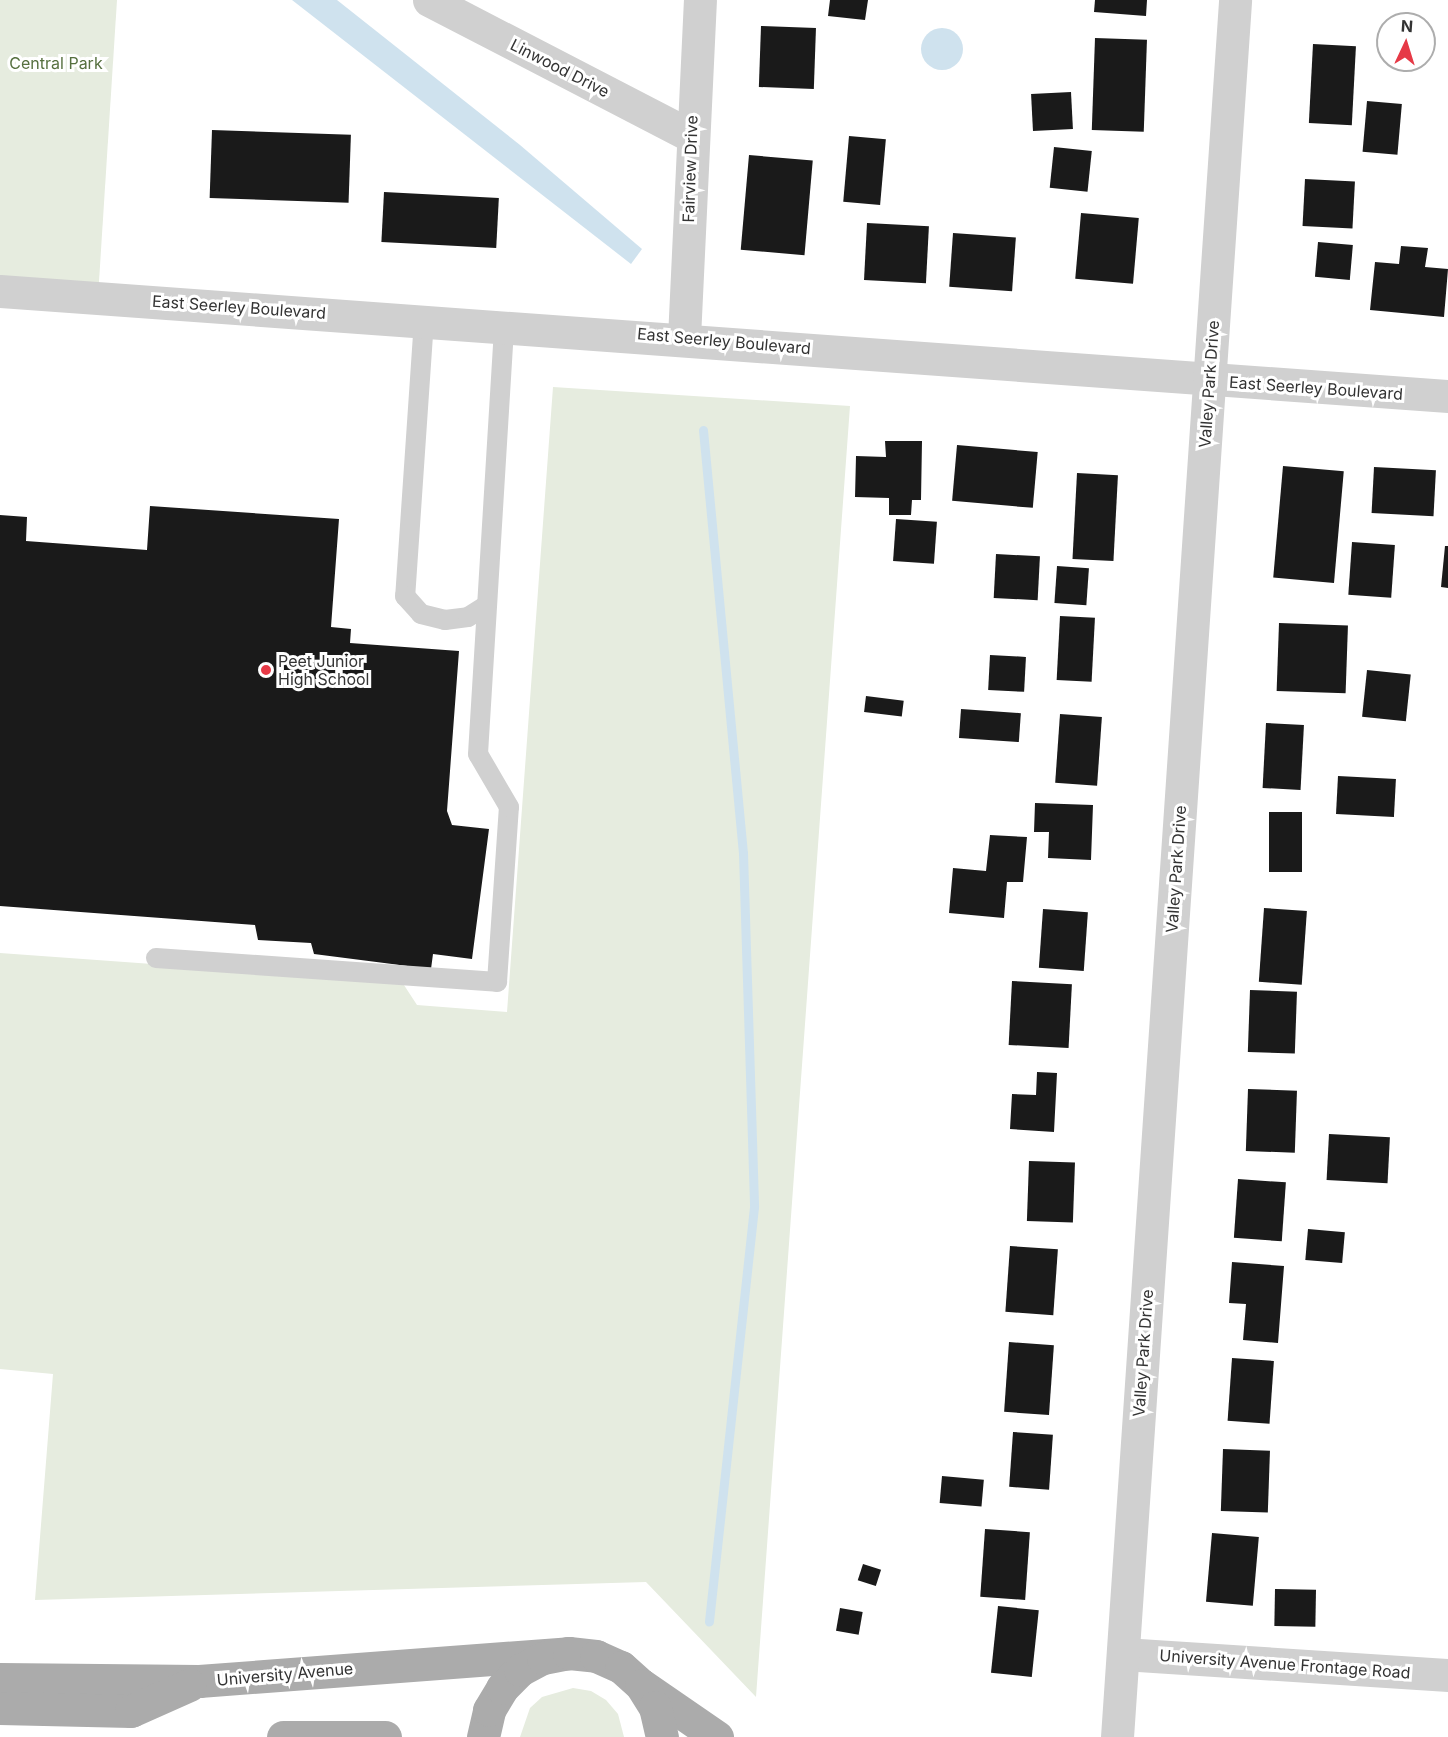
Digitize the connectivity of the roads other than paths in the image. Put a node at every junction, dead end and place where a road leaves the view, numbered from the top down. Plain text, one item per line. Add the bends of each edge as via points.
1 (429, 0) edge
2 (699, 0) edge
3 (1235, 0) edge
4 (691, 136) junction
5 (0, 291) edge
6 (424, 320) junction
7 (504, 325) junction
8 (684, 338) junction
9 (1209, 381) junction
10 (1448, 396) edge
11 (487, 605) junction
12 (156, 958) dead end
13 (569, 1653) junction
14 (1123, 1654) junction
15 (1448, 1674) edge
16 (0, 1679) edge
17 (199, 1681) junction
18 (641, 1685) junction
19 (0, 1708) edge
20 (283, 1737) edge
21 (385, 1737) edge
22 (483, 1737) edge
23 (662, 1737) edge
24 (717, 1737) edge
25 (1117, 1737) edge

1 - 4 street, Linwood Drive
2 - 4 street, Fairview Drive
3 - 9 street, Valley Park Drive
4 - 8 street, Fairview Drive
5 - 6 street, East Seerley Boulevard
6 - 7 street, East Seerley Boulevard
6 - 11 lane via 405,596 421,614 445,620 468,617
7 - 8 street, East Seerley Boulevard
7 - 11 lane
8 - 9 street, East Seerley Boulevard
9 - 10 street, East Seerley Boulevard
9 - 14 street, Valley Park Drive
11 - 12 lane via 478,754 509,807 497,982
13 - 17 main road, University Avenue
13 - 18 main road via 596,1656 621,1667
13 - 22 main road via 543,1658 520,1670 502,1688 489,1710
14 - 15 street, University Avenue Frontage Road
14 - 25 street, Valley Park Drive
16 - 17 main road, University Avenue
17 - 19 main road via 131,1711
18 - 23 main road via 656,1707
18 - 24 main road
20 - 21 main road

